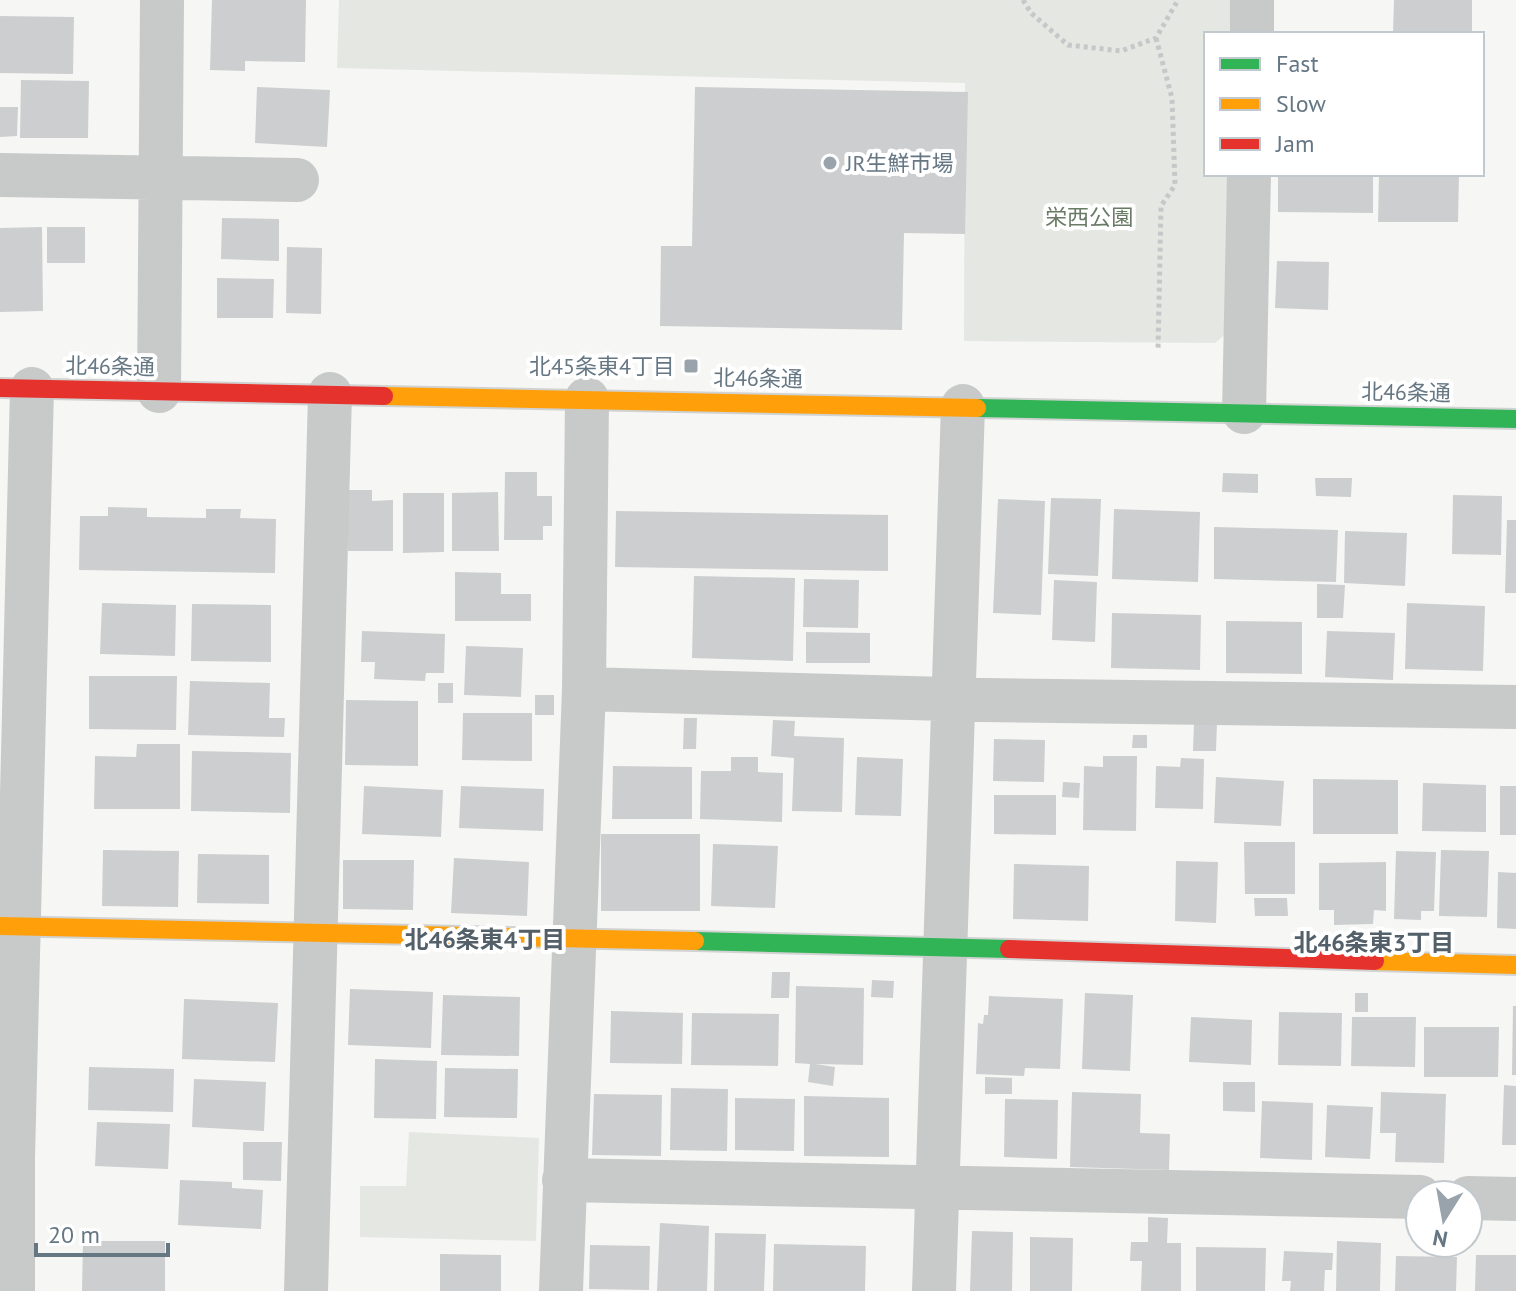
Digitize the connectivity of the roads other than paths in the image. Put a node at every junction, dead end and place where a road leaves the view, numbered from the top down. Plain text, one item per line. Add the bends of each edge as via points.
1 (162, 0) edge
2 (1252, 0) edge
3 (1252, 32) edge
4 (0, 175) edge
5 (1249, 176) edge
6 (160, 179) junction
7 (297, 180) dead end
8 (16, 389) edge
9 (159, 391) junction
10 (330, 394) junction
11 (587, 399) junction
12 (963, 406) junction
13 (1244, 412) junction
14 (1516, 419) edge
15 (12, 678) edge
16 (584, 689) junction
17 (954, 699) junction
18 (1516, 707) edge
19 (10, 926) edge
20 (316, 931) junction
21 (574, 938) junction
22 (946, 947) junction
23 (1516, 965) edge
24 (7, 1158) edge
25 (564, 1180) junction
26 (938, 1188) junction
27 (1404, 1197) edge
28 (1484, 1198) edge
29 (1516, 1199) edge
30 (13, 1291) edge
31 (306, 1291) edge
32 (561, 1291) edge
33 (934, 1291) edge

1 - 6 street
2 - 3 street
4 - 6 street
5 - 13 street
6 - 7 street
6 - 9 street
8 - 9 street, 北46条通
8 - 15 street
9 - 10 street, 北46条通
10 - 11 street, 北46条通
10 - 20 street
11 - 12 street, 北46条通
11 - 16 street
12 - 13 street, 北46条通
12 - 17 street
13 - 14 street, 北46条通
15 - 19 street
16 - 17 street
16 - 21 street
17 - 18 street
17 - 22 street
19 - 20 street
19 - 24 street
20 - 21 street
20 - 31 street
21 - 22 street
21 - 25 street
22 - 23 street
22 - 26 street
24 - 30 street
25 - 26 street
25 - 32 street
26 - 27 street
26 - 33 street
28 - 29 street

